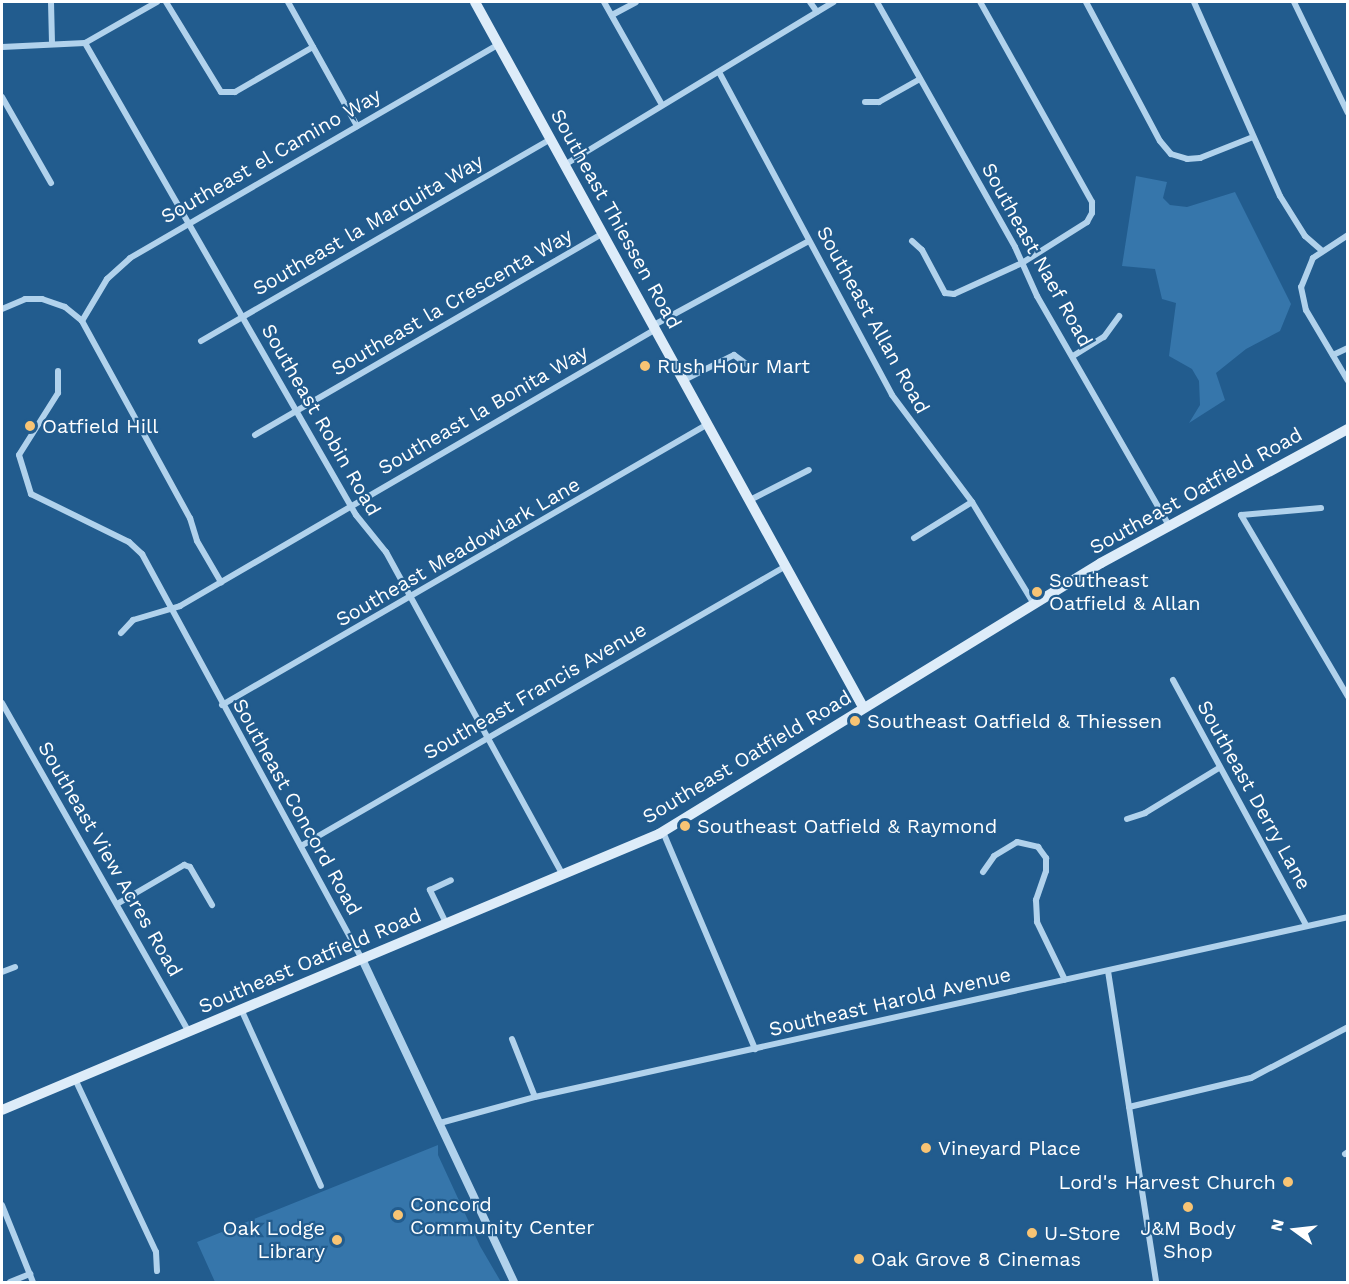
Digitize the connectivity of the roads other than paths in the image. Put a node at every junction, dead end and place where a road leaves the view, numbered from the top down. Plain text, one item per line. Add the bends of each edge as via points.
1 (51, 2) edge
2 (158, 2) edge
3 (166, 2) edge
4 (288, 2) edge
5 (475, 2) edge
6 (604, 2) edge
7 (636, 2) edge
8 (810, 2) edge
9 (834, 2) edge
10 (877, 2) edge
11 (980, 2) edge
12 (1086, 2) edge
13 (1194, 2) edge
14 (1294, 2) edge
15 (817, 12) junction
16 (612, 15) junction
17 (86, 43) junction
18 (52, 44) junction
19 (499, 44) junction
20 (314, 47) junction
21 (2, 48) edge
22 (719, 72) junction
23 (920, 79) junction
24 (2, 99) edge
25 (865, 102) dead end
26 (662, 105) junction
27 (1347, 113) edge
28 (357, 126) junction
29 (1253, 136) junction
30 (552, 138) junction
31 (566, 164) junction
32 (51, 183) dead end
33 (189, 223) junction
34 (604, 233) junction
35 (1347, 235) edge
36 (809, 241) junction
37 (912, 242) dead end
38 (1321, 250) junction
39 (1022, 263) junction
40 (2, 309) edge
41 (1119, 316) dead end
42 (241, 317) junction
43 (82, 321) junction
44 (655, 327) junction
45 (201, 341) dead end
46 (1347, 348) edge
47 (1333, 355) junction
48 (1073, 356) junction
49 (753, 369) dead end
50 (58, 371) dead end
51 (684, 380) junction
52 (1347, 381) edge
53 (296, 411) junction
54 (708, 424) junction
55 (1347, 429) edge
56 (255, 435) dead end
57 (809, 470) dead end
58 (750, 500) junction
59 (972, 502) junction
60 (351, 506) junction
61 (1321, 508) dead end
62 (1168, 524) junction
63 (914, 538) dead end
64 (786, 566) junction
65 (221, 582) junction
66 (411, 598) junction
67 (1034, 604) junction
68 (171, 610) junction
69 (121, 633) dead end
70 (1173, 680) dead end
71 (1347, 697) edge
72 (2, 703) edge
73 (222, 705) junction
74 (863, 707) junction
75 (487, 737) junction
76 (1219, 768) junction
77 (1127, 819) dead end
78 (663, 832) junction
79 (301, 846) junction
80 (983, 872) dead end
81 (563, 875) junction
82 (451, 880) dead end
83 (117, 904) junction
84 (212, 905) dead end
85 (1347, 917) edge
86 (446, 923) junction
87 (1306, 925) junction
88 (362, 959) junction
89 (15, 967) dead end
90 (1108, 970) junction
91 (2, 972) edge
92 (1065, 980) junction
93 (242, 1009) junction
94 (1347, 1028) edge
95 (189, 1032) junction
96 (512, 1039) dead end
97 (754, 1049) junction
98 (75, 1079) junction
99 (535, 1097) junction
100 (1129, 1107) junction
101 (2, 1110) edge
102 (440, 1123) junction
103 (321, 1186) dead end
104 (2, 1205) edge
105 (157, 1271) dead end
106 (30, 1274) junction
107 (10, 1282) edge
108 (33, 1282) edge
109 (514, 1282) edge
110 (1156, 1282) edge

1 - 18 street
2 - 17 street
3 - 20 street via 221,92 235,92
4 - 20 street
5 - 19 main road, Southeast Thiessen Road
6 - 16 street
7 - 16 street
8 - 15 street
9 - 15 street
10 - 23 street, Southeast Naef Road
11 - 39 street via 1093,208 1087,222
12 - 29 street via 1160,141 1171,154 1200,158
13 - 29 street
14 - 27 street
15 - 22 street
16 - 26 street
17 - 18 street
17 - 33 street, Southeast Robin Road
18 - 21 street
19 - 28 street, Southeast el Camino Way
19 - 30 main road, Southeast Thiessen Road
20 - 28 street
22 - 26 street
22 - 36 street, Southeast Allan Road
23 - 25 street via 879,102
23 - 39 street, Southeast Naef Road
24 - 32 street
26 - 31 street
28 - 33 street, Southeast el Camino Way
29 - 38 street via 1291,216 1305,237
30 - 31 main road, Southeast Thiessen Road
30 - 42 street, Southeast la Marquita Way
31 - 34 main road, Southeast Thiessen Road
33 - 42 street, Southeast Robin Road
33 - 43 street, Southeast el Camino Way via 118,267 97,293
34 - 44 main road, Southeast Thiessen Road
34 - 53 street, Southeast la Crescenta Way
35 - 38 street
36 - 44 street, Southeast la Bonita Way
36 - 59 street, Southeast Allan Road via 899,406
37 - 39 street via 922,250 945,293 954,294
38 - 47 street via 1305,269 1301,294 1306,310
39 - 48 street, Southeast Naef Road
40 - 43 street via 17,301 42,299 65,307
41 - 48 street via 1104,337
42 - 45 street, Southeast la Marquita Way
42 - 53 street, Southeast Robin Road
43 - 65 street
44 - 51 main road, Southeast Thiessen Road
44 - 60 street, Southeast la Bonita Way
46 - 47 street
47 - 52 street
48 - 62 street, Southeast Naef Road
49 - 51 street via 735,355
50 - 68 street, Southeast Concord Road via 58,393 19,455 31,494 137,549
51 - 54 main road, Southeast Thiessen Road
53 - 56 street, Southeast la Crescenta Way
53 - 60 street, Southeast Robin Road
54 - 58 main road, Southeast Thiessen Road
54 - 66 street, Southeast Meadowlark Lane
55 - 62 main road, Southeast Oatfield Road
57 - 58 street
58 - 64 main road, Southeast Thiessen Road
59 - 63 street
59 - 67 street, Southeast Allan Road
60 - 65 street, Southeast la Bonita Way
60 - 66 street, Southeast Robin Road via 386,552
61 - 71 street via 1240,515
62 - 67 main road, Southeast Oatfield Road
64 - 74 main road, Southeast Thiessen Road
64 - 75 street, Southeast Francis Avenue
65 - 68 street, Southeast la Bonita Way
66 - 73 street, Southeast Meadowlark Lane
66 - 75 street, Southeast Robin Road
67 - 74 main road, Southeast Oatfield Road
68 - 69 street, Southeast la Bonita Way via 133,620
68 - 73 street, Southeast Concord Road
70 - 76 street, Southeast Derry Lane
72 - 83 street, Southeast View Acres Road
73 - 79 street, Southeast Concord Road
74 - 78 main road, Southeast Oatfield Road
75 - 79 street, Southeast Francis Avenue
75 - 81 street, Southeast Robin Road
76 - 77 street via 1145,813
76 - 87 street, Southeast Derry Lane
78 - 81 main road, Southeast Oatfield Road
78 - 97 street
79 - 88 street, Southeast Concord Road
80 - 92 street via 994,856 1017,842 1038,848 1046,858 1046,871 1036,900 1037,922
81 - 86 main road, Southeast Oatfield Road
82 - 86 street via 430,891
83 - 84 street via 184,865 190,867
83 - 95 street, Southeast View Acres Road
85 - 87 street, Southeast Harold Avenue
86 - 88 main road, Southeast Oatfield Road
87 - 90 street, Southeast Harold Avenue
88 - 93 main road, Southeast Oatfield Road
88 - 102 street, Southeast Concord Road
89 - 91 street
90 - 92 street, Southeast Harold Avenue
90 - 100 street
92 - 97 street, Southeast Harold Avenue
93 - 95 main road, Southeast Oatfield Road
93 - 103 street
94 - 100 street via 1251,1078
95 - 98 main road, Southeast Oatfield Road
96 - 99 street
97 - 99 street, Southeast Harold Avenue
98 - 101 main road, Southeast Oatfield Road
98 - 105 street via 156,1252
99 - 102 street, Southeast Harold Avenue
100 - 110 street
102 - 109 street, Southeast Concord Road
104 - 106 street
106 - 107 street
106 - 108 street

